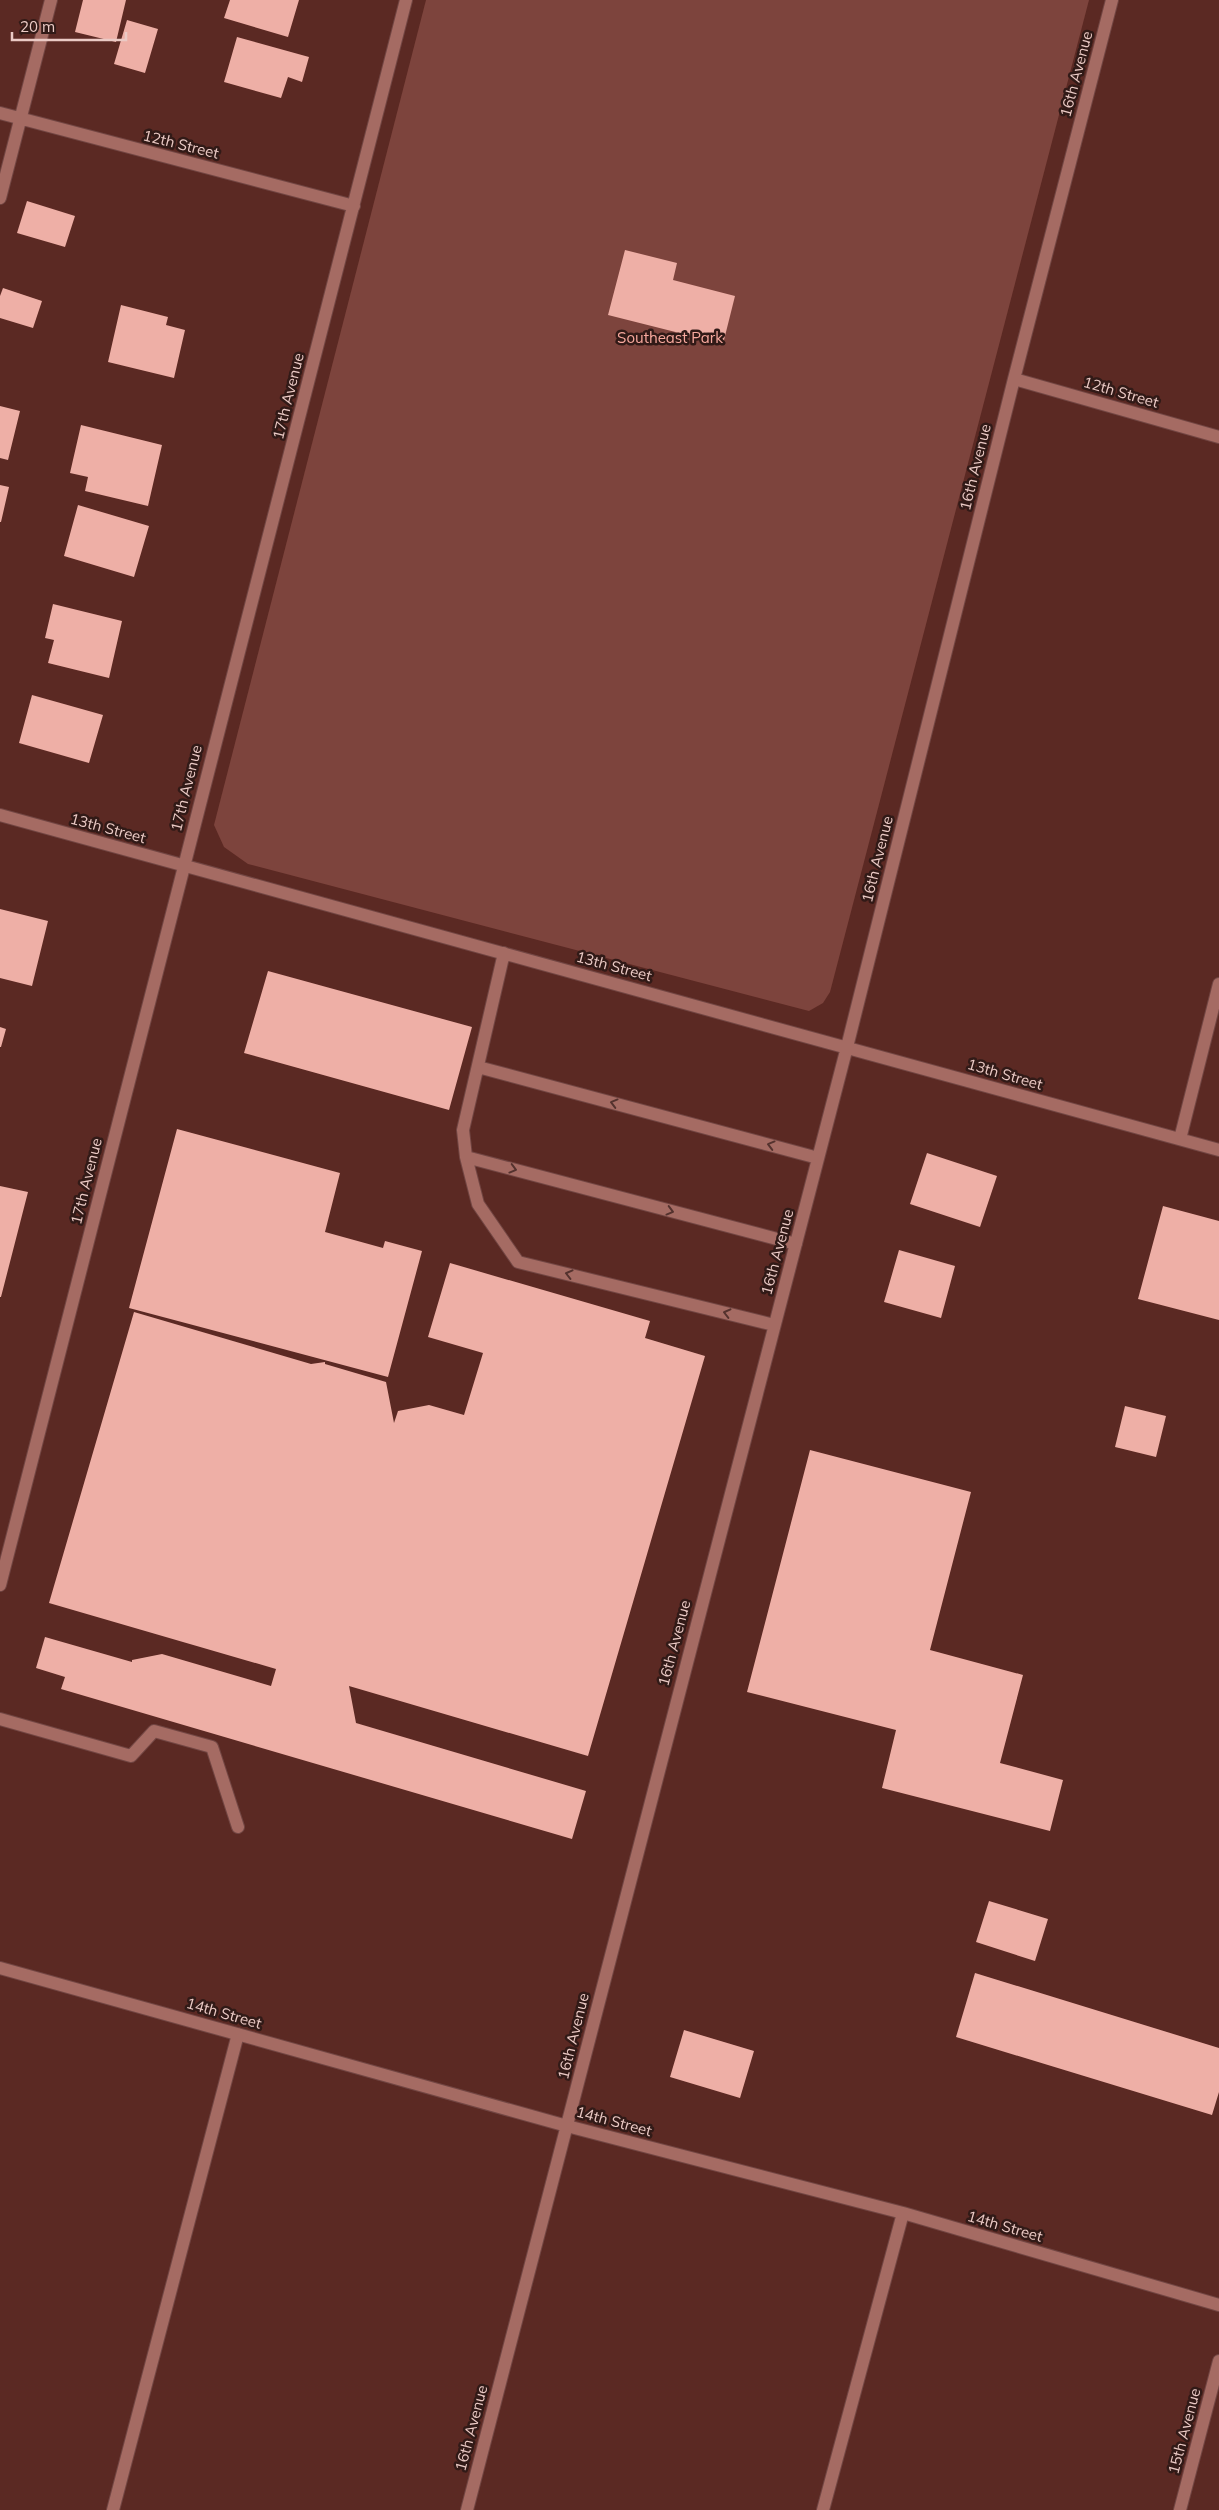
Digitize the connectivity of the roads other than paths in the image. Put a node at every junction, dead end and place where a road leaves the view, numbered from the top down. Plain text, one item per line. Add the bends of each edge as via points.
1 (51, 0) edge
2 (406, 0) edge
3 (1112, 0) edge
4 (0, 113) edge
5 (20, 120) junction
6 (0, 198) edge
7 (354, 206) junction
8 (1014, 378) junction
9 (1219, 438) edge
10 (0, 815) edge
11 (183, 865) junction
12 (504, 953) junction
13 (1219, 984) edge
14 (847, 1047) junction
15 (478, 1067) junction
16 (1180, 1139) junction
17 (1219, 1150) edge
18 (466, 1157) junction
19 (818, 1158) junction
20 (796, 1244) junction
21 (774, 1325) junction
22 (0, 1585) edge
23 (0, 1719) edge
24 (238, 1827) dead end
25 (0, 1968) edge
26 (238, 2034) junction
27 (567, 2126) junction
28 (903, 2213) junction
29 (1219, 2305) edge
30 (1219, 2361) edge
31 (113, 2510) edge
32 (467, 2510) edge
33 (823, 2510) edge
34 (1180, 2510) edge

1 - 5 street
2 - 7 street, 17th Avenue
3 - 8 street, 16th Avenue
4 - 5 street, 12th Street
5 - 6 street
5 - 7 street, 12th Street
7 - 11 street, 17th Avenue
8 - 9 street, 12th Street
8 - 14 street, 16th Avenue
10 - 11 street, 13th Street
11 - 12 street, 13th Street
11 - 22 street, 17th Avenue
12 - 14 street, 13th Street
12 - 15 street
13 - 16 street
14 - 16 street, 13th Street
14 - 19 street, 16th Avenue
15 - 18 street via 463,1130
19 -> 15 street
16 - 17 street, 13th Street
18 -> 20 street
21 -> 18 street via 518,1262 478,1204
19 - 20 street, 16th Avenue
20 - 21 street, 16th Avenue
21 - 27 street, 16th Avenue
23 - 24 street via 131,1756 154,1731 212,1747
25 - 26 street, 14th Street
26 - 27 street, 14th Street
26 - 31 street
27 - 28 street, 14th Street
27 - 32 street, 16th Avenue
28 - 29 street, 14th Street
28 - 33 street
30 - 34 street, 15th Avenue

